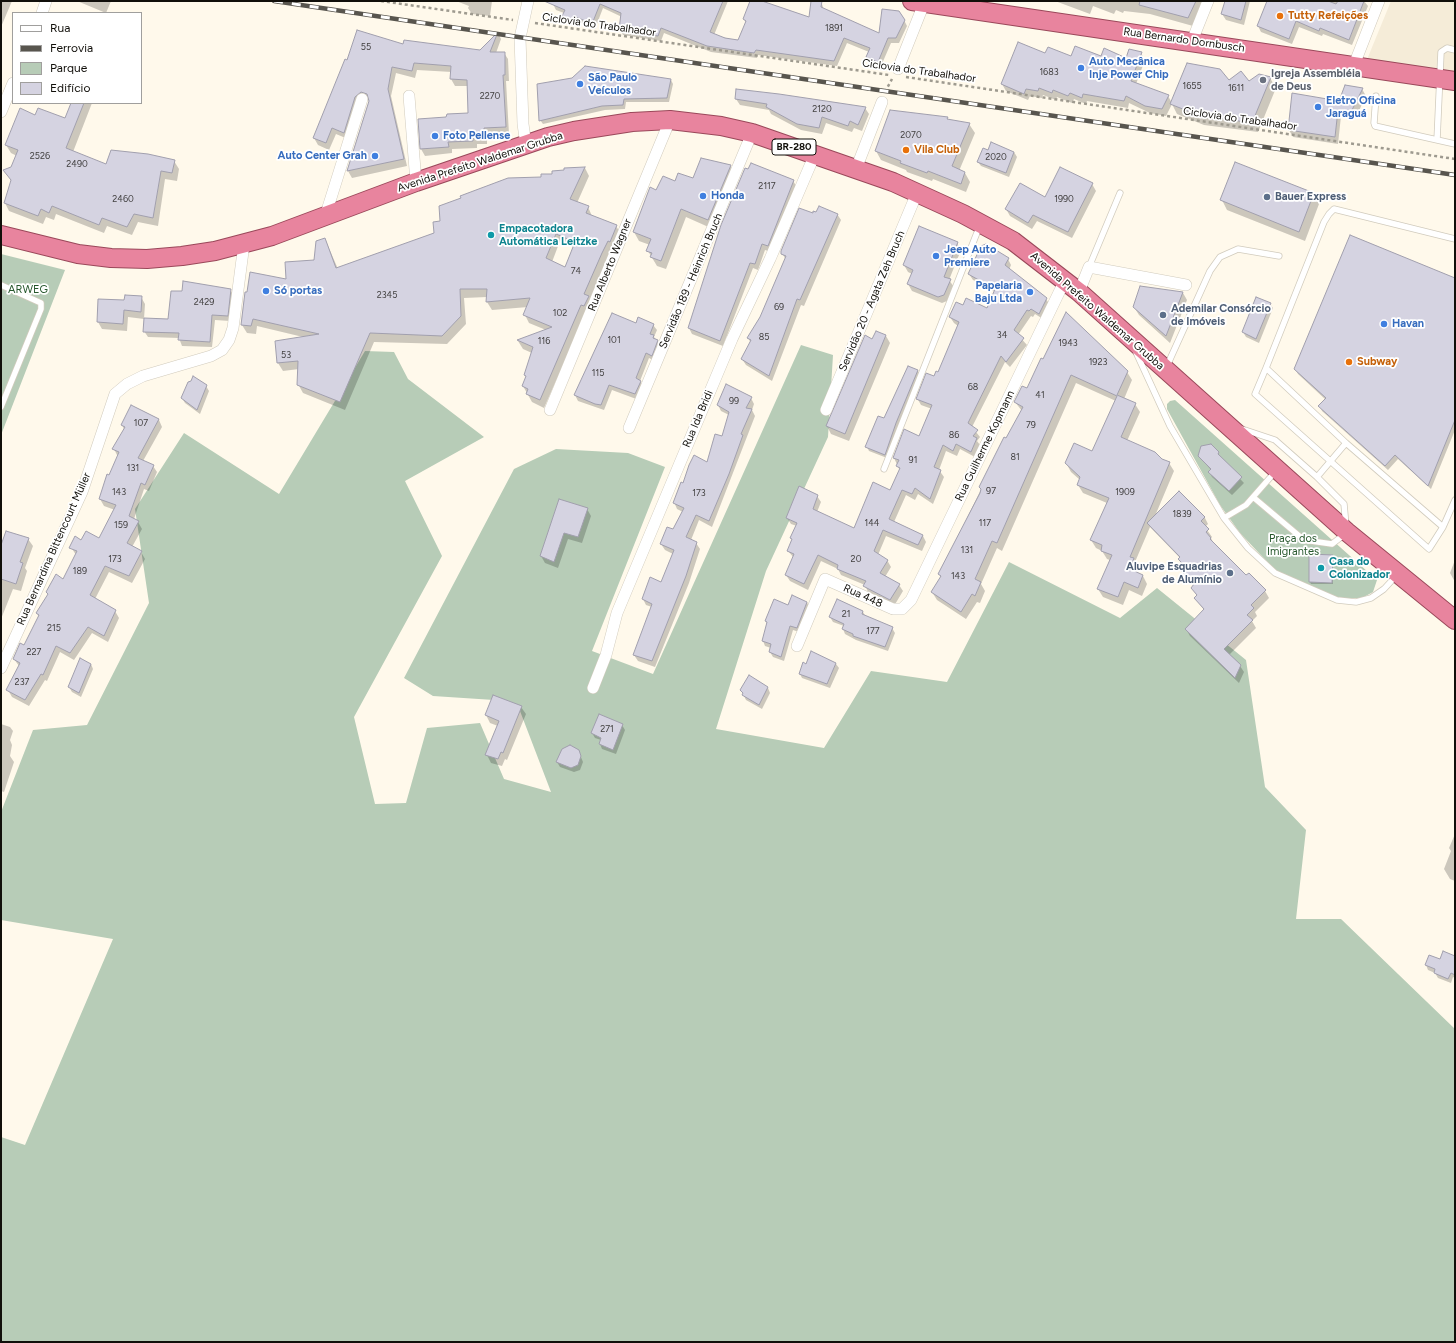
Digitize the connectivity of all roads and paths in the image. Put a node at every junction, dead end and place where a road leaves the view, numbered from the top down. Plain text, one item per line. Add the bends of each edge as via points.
1 (46, 1) edge
2 (381, 1) edge
3 (528, 1) edge
4 (1208, 1) edge
5 (1379, 1) edge
6 (921, 2) edge
7 (42, 12) edge
8 (523, 22) junction
9 (1192, 41) junction
10 (1455, 50) edge
11 (1354, 65) junction
12 (896, 72) junction
13 (1447, 79) edge
14 (12, 85) edge
15 (409, 96) dead end
16 (1376, 96) dead end
17 (362, 99) dead end
18 (882, 102) joint
19 (1, 112) edge
20 (670, 120) junction
21 (752, 133) junction
22 (1437, 140) junction
23 (1455, 144) edge
24 (526, 146) junction
25 (815, 154) junction
26 (1455, 159) edge
27 (856, 169) junction
28 (416, 182) junction
29 (918, 193) junction
30 (1120, 193) dead end
31 (325, 217) junction
32 (981, 223) junction
33 (1, 235) edge
34 (1455, 239) edge
35 (244, 244) junction
36 (1279, 256) dead end
37 (1089, 268) junction
38 (1065, 280) junction
39 (1, 285) edge
40 (1186, 285) dead end
41 (1079, 292) junction
42 (1130, 337) junction
43 (1266, 368) junction
44 (1165, 370) junction
45 (1, 407) edge
46 (550, 410) dead end
47 (826, 410) dead end
48 (1225, 424) junction
49 (629, 428) dead end
50 (1346, 443) junction
51 (1330, 461) junction
52 (884, 469) dead end
53 (1276, 470) junction
54 (1317, 476) junction
55 (1253, 497) junction
56 (1455, 500) edge
57 (1224, 518) junction
58 (1443, 527) junction
59 (1347, 532) junction
60 (1398, 574) junction
61 (902, 609) joint
62 (1455, 620) edge
63 (797, 646) dead end
64 (1, 668) edge
65 (593, 688) dead end

1 - 7 street
2 - 8 path, Ciclovia do Trabalhador
3 - 8 street
4 - 9 street
5 - 11 street
6 - 9 highway, Rua Bernardo Dornbusch
6 - 12 street
8 - 12 path, Ciclovia do Trabalhador
8 - 24 street via 520,38
9 - 11 highway, Rua Bernardo Dornbusch
10 - 13 lane via 1442,50
11 - 13 highway, Rua Bernardo Dornbusch
12 - 18 path
12 - 26 path, Ciclovia do Trabalhador
13 - 22 lane
14 - 19 street
15 - 28 street
16 - 22 lane via 1375,126
17 - 31 street
18 - 27 street
20 - 21 highway, Avenida Prefeito Waldemar Grubba / BR-280 via 721,126
20 - 24 highway, Avenida Prefeito Waldemar Grubba / BR-280 via 603,126 548,138
20 - 46 street, Rua Alberto Wagner
21 - 25 highway, Avenida Prefeito Waldemar Grubba / BR-280
21 - 49 street, Servidão 189 - Heinrich Bruch
22 - 23 lane
24 - 28 highway, Avenida Prefeito Waldemar Grubba / BR-280
25 - 27 highway, Avenida Prefeito Waldemar Grubba / BR-280
25 - 65 street, Rua Ida Bridi via 732,339 620,606 606,655
27 - 29 highway, Avenida Prefeito Waldemar Grubba / BR-280
28 - 31 highway, Avenida Prefeito Waldemar Grubba / BR-280
29 - 32 highway, Avenida Prefeito Waldemar Grubba / BR-280
29 - 47 street, Servidão 20 - Agata Zeh Bruch
30 - 37 lane
31 - 35 highway, Avenida Prefeito Waldemar Grubba / BR-280
32 - 38 highway, Avenida Prefeito Waldemar Grubba / BR-280 via 1014,241
32 - 52 lane
33 - 35 highway, Avenida Prefeito Waldemar Grubba / BR-280 via 50,249 111,258 147,259 182,256
34 - 43 lane via 1334,210 1328,214
35 - 64 street, Rua Bernardina Bittencourt Müller via 233,328 230,340 222,350 211,356 143,376 115,394 82,492
36 - 44 lane via 1238,249 1220,257 1210,271
37 - 40 street
37 - 41 street
38 - 41 highway, Avenida Prefeito Waldemar Grubba / BR-280
38 - 61 street, Rua Guilherme Kopmann via 910,600
39 - 45 lane via 41,303 41,309
41 - 42 highway, Avenida Prefeito Waldemar Grubba / BR-280
42 - 44 highway, Avenida Prefeito Waldemar Grubba / BR-280
42 - 57 lane via 1170,426
43 - 50 lane
43 - 51 lane via 1256,394
44 - 48 highway, Avenida Prefeito Waldemar Grubba / BR-280
48 - 53 highway, Avenida Prefeito Waldemar Grubba / BR-280
48 - 54 lane via 1275,440
50 - 51 lane
50 - 58 lane
51 - 54 lane
51 - 58 lane via 1428,549
53 - 55 lane
53 - 59 highway, Avenida Prefeito Waldemar Grubba / BR-280
54 - 59 lane via 1344,504
55 - 57 lane via 1246,505
55 - 59 lane via 1304,540 1332,544
56 - 58 lane
57 - 60 lane via 1248,548 1275,573 1337,600 1356,602 1371,598
59 - 60 highway, Avenida Prefeito Waldemar Grubba / BR-280
60 - 62 highway, Avenida Prefeito Waldemar Grubba / BR-280
61 - 63 street, Rua 448 via 893,609 825,579

